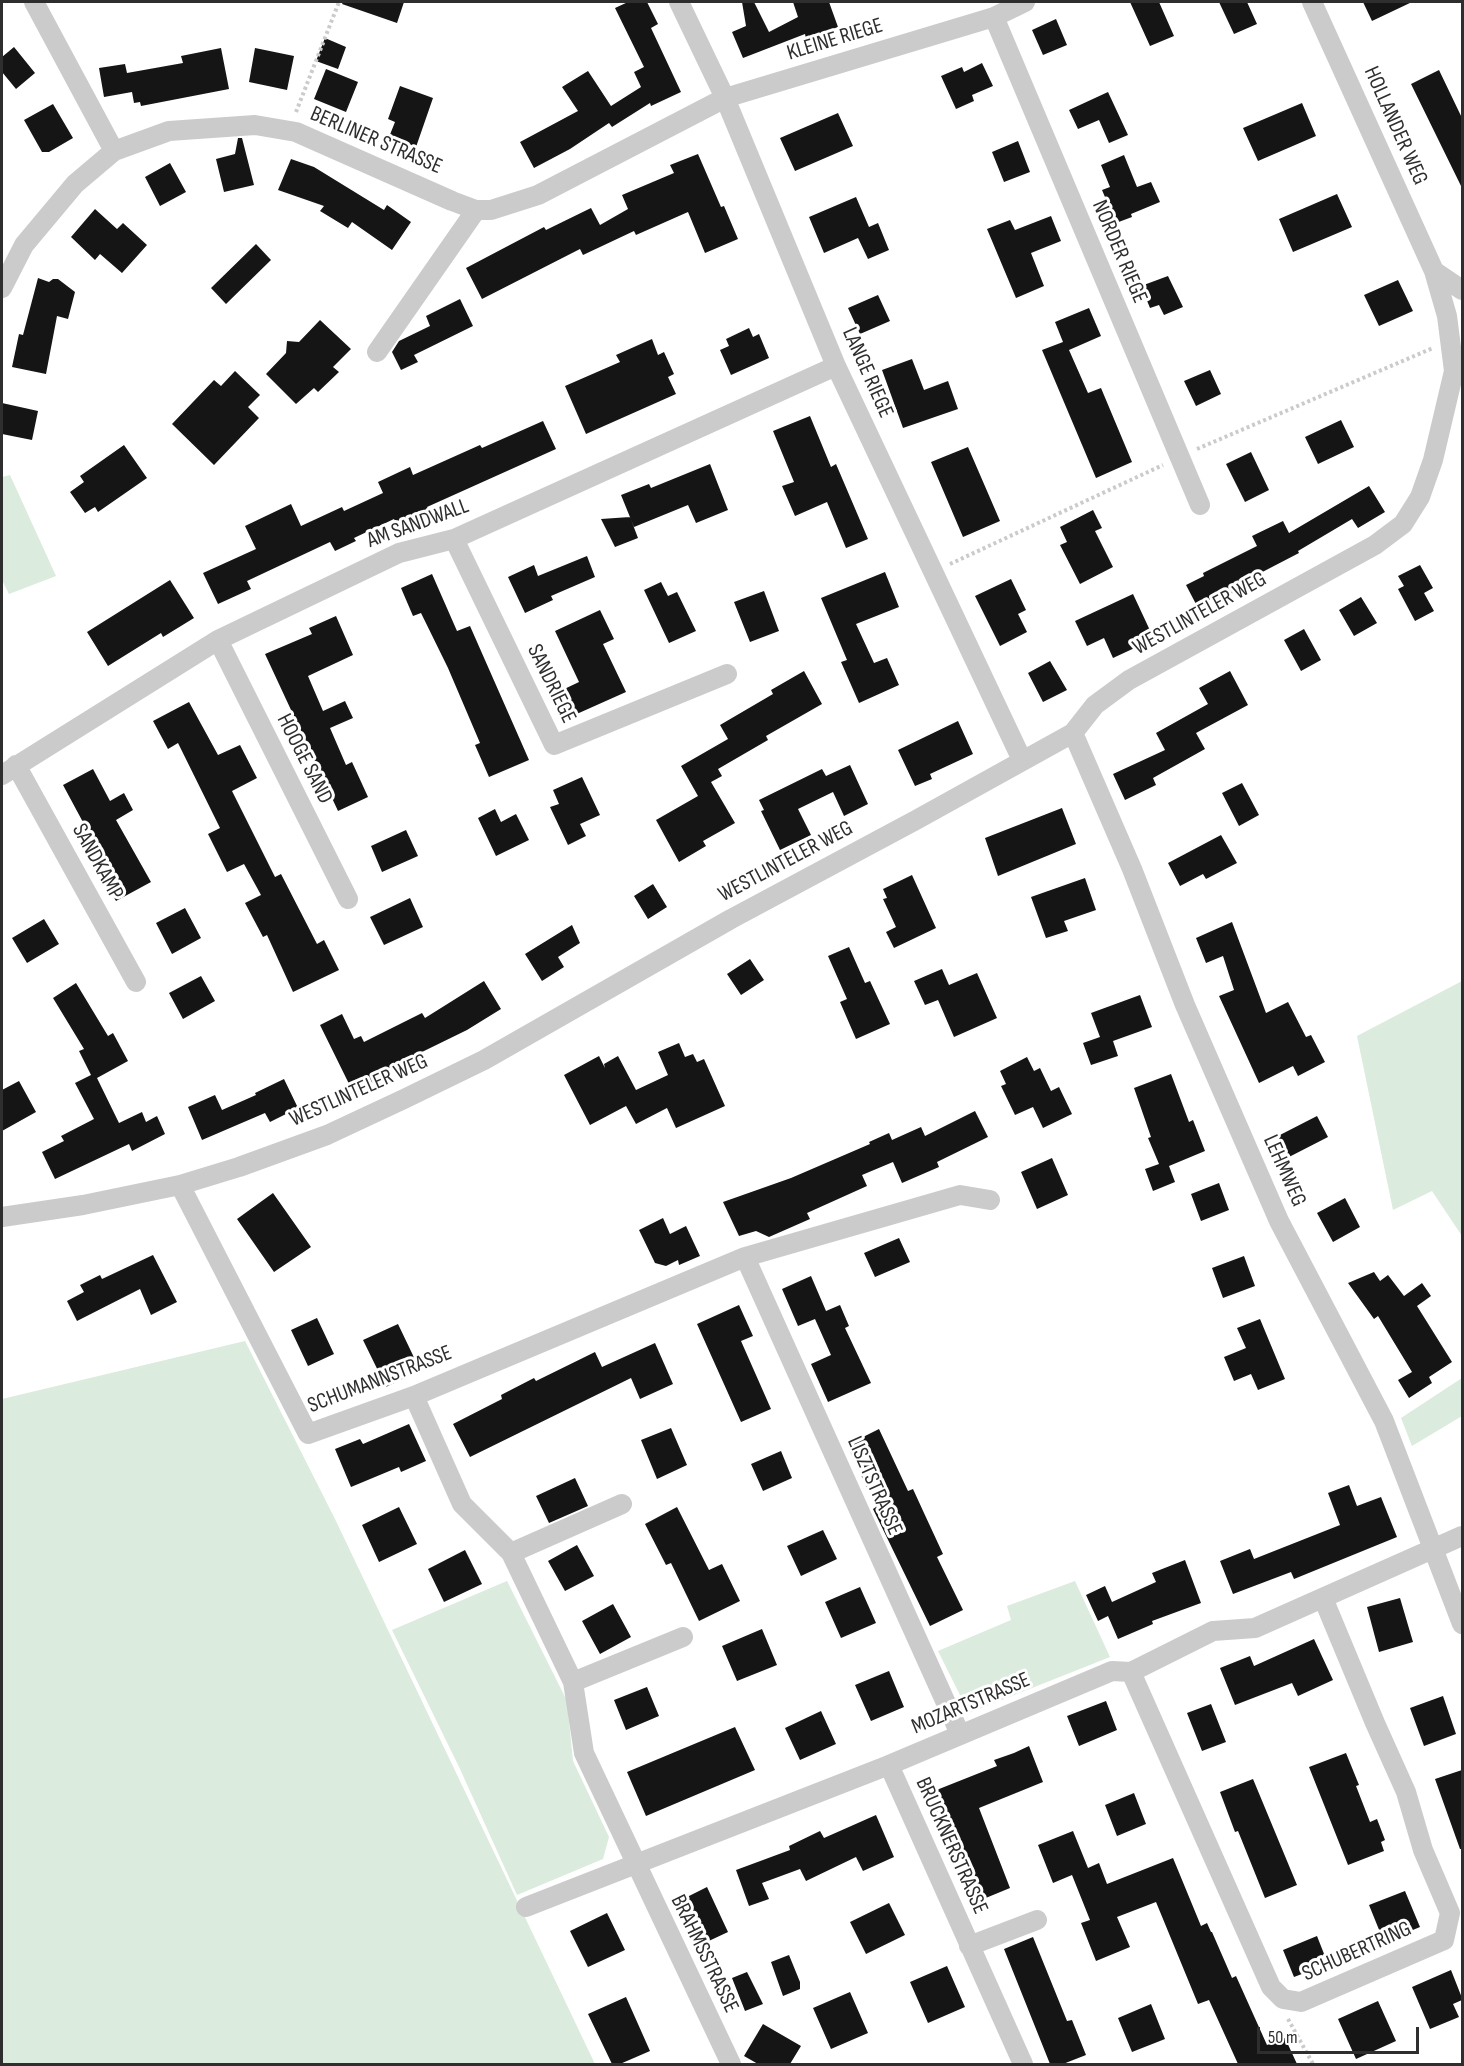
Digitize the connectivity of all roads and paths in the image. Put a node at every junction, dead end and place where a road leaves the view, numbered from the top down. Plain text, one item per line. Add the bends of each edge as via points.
1 (34, 2) edge
2 (339, 2) edge
3 (679, 2) edge
4 (1025, 2) edge
5 (1312, 2) edge
6 (994, 17) junction
7 (725, 98) junction
8 (288, 130) junction
9 (114, 151) junction
10 (476, 210) junction
11 (1434, 271) junction
12 (2, 288) edge
13 (1462, 290) edge
14 (377, 352) dead end
15 (1458, 365) edge
16 (836, 366) junction
17 (1200, 505) dead end
18 (454, 539) junction
19 (218, 640) junction
20 (727, 674) dead end
21 (1073, 733) junction
22 (1022, 760) junction
23 (9, 770) edge
24 (348, 899) dead end
25 (136, 982) dead end
26 (180, 1185) junction
27 (990, 1200) dead end
28 (2, 1217) edge
29 (745, 1257) junction
30 (414, 1396) junction
31 (622, 1504) dead end
32 (1462, 1536) edge
33 (1433, 1548) junction
34 (511, 1553) junction
35 (1323, 1598) junction
36 (1462, 1624) edge
37 (683, 1637) dead end
38 (1131, 1672) junction
39 (573, 1682) junction
40 (960, 1734) junction
41 (890, 1765) junction
42 (634, 1864) junction
43 (526, 1907) dead end
44 (1037, 1920) dead end
45 (969, 1946) junction
46 (1286, 2016) dead end
47 (731, 2064) edge
48 (1023, 2064) edge
49 (1313, 2064) edge

1 - 9 street
2 - 8 path
3 - 7 street, LANGE RIEGE
4 - 6 street, KLEINE RIEGE
5 - 11 street, HOLLANDER WEG
6 - 7 street, KLEINE RIEGE
6 - 17 street, NORDER RIEGE
7 - 10 street via 538,195 491,210
7 - 16 street, LANGE RIEGE
8 - 9 street, BERLINER STRASSE via 255,125 169,131
8 - 10 street, BERLINER STRASSE
9 - 12 street, BERLINER STRASSE via 75,184 24,245
10 - 14 street
11 - 13 street
11 - 15 street, WESTLINTELER WEG
15 - 21 street, WESTLINTELER WEG via 1420,497 1402,524 1375,545 1129,680 1095,705
16 - 18 street, AM SANDWALL
16 - 22 street, LANGE RIEGE
18 - 19 street, AM SANDWALL via 399,553
18 - 20 street, SANDRIEGE via 554,745
19 - 23 street, AM SANDWALL
19 - 24 street, HOOGE SAND
21 - 22 street, WESTLINTELER WEG
21 - 33 street, LEHMWEG via 1275,1210 1384,1421
22 - 26 street, WESTLINTELER WEG via 484,1060 327,1135
23 - 25 street, SANDKAMP
26 - 28 street, WESTLINTELER WEG
26 - 30 street, SCHUMANNSTRASSE via 308,1434
27 - 29 street via 960,1195
29 - 30 street, SCHUMANNSTRASSE
29 - 40 street, LISZTSTRASSE
30 - 34 street, BRAHMSSTRASSE via 462,1504
31 - 34 street
32 - 33 street, MOZARTSTRASSE
33 - 35 street, MOZARTSTRASSE
33 - 36 street, LEHMWEG
34 - 39 street, BRAHMSSTRASSE
35 - 38 street, MOZARTSTRASSE via 1255,1628 1213,1631
35 - 38 street, SCHUBERTRING via 1406,1792 1423,1850 1450,1913 1443,1940 1301,2002 1283,2000 1270,1987
37 - 39 street
38 - 40 street, MOZARTSTRASSE via 1112,1671
39 - 42 street, BRAHMSSTRASSE via 584,1754
40 - 41 street, MOZARTSTRASSE
41 - 42 street, MOZARTSTRASSE
41 - 45 street, BRUCKNERSTRASSE
42 - 43 street, MOZARTSTRASSE
42 - 47 street, BRAHMSSTRASSE
44 - 45 street, BRUCKNERSTRASSE
45 - 48 street, BRUCKNERSTRASSE
46 - 49 path

